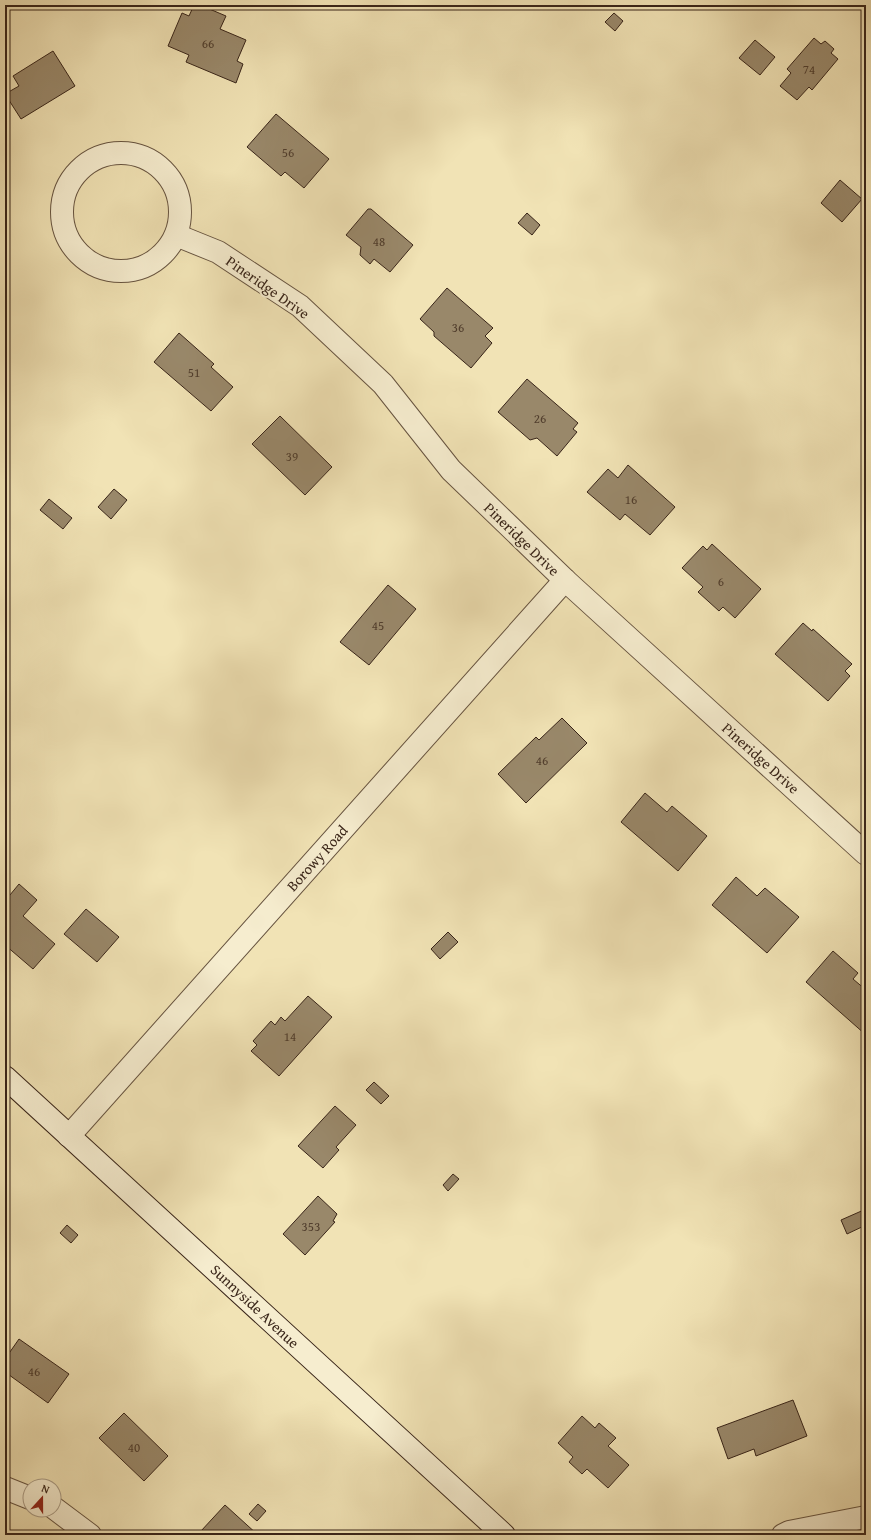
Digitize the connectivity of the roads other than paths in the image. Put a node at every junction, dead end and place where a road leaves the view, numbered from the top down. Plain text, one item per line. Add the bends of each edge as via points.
1 (176, 235) junction
2 (565, 580) junction
3 (866, 854) edge
4 (5, 1077) edge
5 (69, 1136) junction
6 (5, 1488) edge
7 (22, 1495) edge
8 (62, 1514) edge
9 (866, 1517) edge
10 (90, 1535) edge
11 (504, 1535) edge
12 (784, 1535) edge

1 - 1 street via 180,218 180,200 162,169 148,159 131,153 112,153 94,159 78,170 68,186 62,204 63,223 67,235 80,255 96,266 115,271 133,270 151,263 166,252
1 - 2 street, Pineridge Drive via 218,252 300,306 383,384 451,470
2 - 3 street, Pineridge Drive
2 - 5 street, Borowy Road
4 - 5 street, Sunnyside Avenue
5 - 11 street, Sunnyside Avenue
6 - 7 street
8 - 10 street
9 - 12 street

